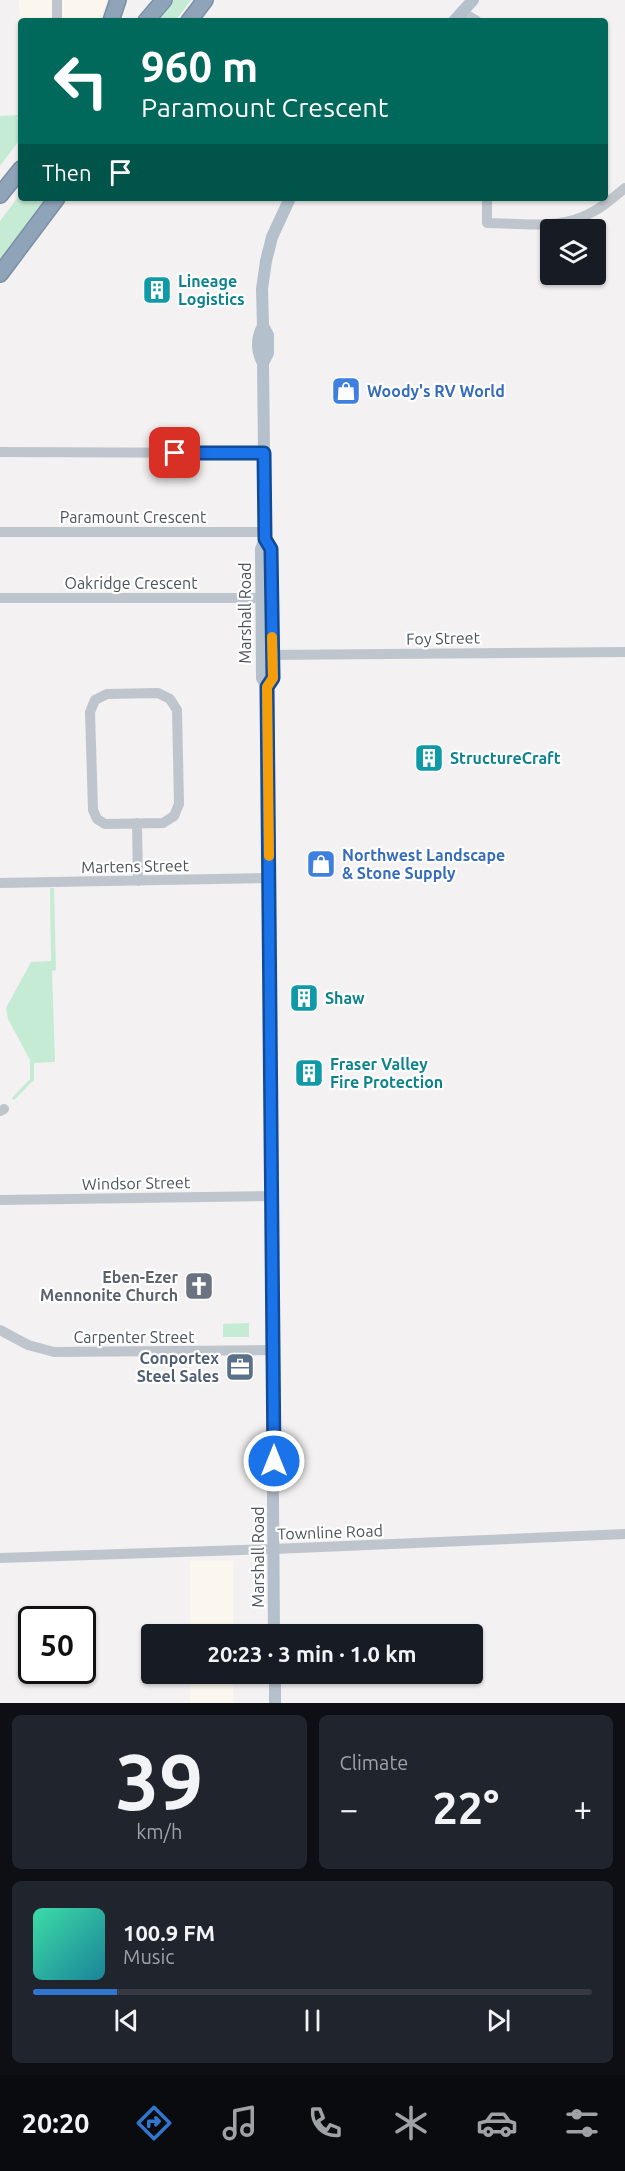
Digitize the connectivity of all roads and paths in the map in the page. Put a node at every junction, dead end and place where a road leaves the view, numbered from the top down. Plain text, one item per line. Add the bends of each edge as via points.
1 (57, 0) edge
2 (118, 0) edge
3 (164, 0) edge
4 (205, 0) edge
5 (473, 0) edge
6 (458, 17) edge
7 (57, 18) edge
8 (112, 18) edge
9 (149, 18) edge
10 (191, 18) edge
11 (18, 169) edge
12 (18, 173) edge
13 (625, 188) edge
14 (2, 192) edge
15 (55, 201) edge
16 (287, 201) edge
17 (487, 201) edge
18 (0, 274) edge
19 (0, 452) edge
20 (264, 453) junction
21 (0, 532) edge
22 (265, 536) junction
23 (0, 598) edge
24 (261, 598) junction
25 (625, 652) edge
26 (267, 655) junction
27 (137, 823) junction
28 (270, 878) junction
29 (138, 881) junction
30 (0, 883) edge
31 (272, 1196) junction
32 (0, 1200) edge
33 (0, 1330) edge
34 (273, 1350) junction
35 (625, 1534) edge
36 (274, 1549) junction
37 (0, 1558) edge
38 (274, 1624) edge
39 (274, 1684) edge
40 (274, 1703) edge

1 - 7 street
2 - 8 highway
3 - 9 highway
4 - 10 highway
5 - 6 main road
11 - 14 highway
12 - 14 highway
13 - 17 street via 581,218 556,223 487,223
15 - 18 highway
16 - 20 main road, Marshall Road via 272,237 262,289 263,326 258,335 258,354 263,363
19 - 20 street
20 - 22 main road, Marshall Road
21 - 22 street, Paramount Crescent
22 - 24 main road, Marshall Road via 261,549
22 - 26 main road, Marshall Road via 271,549
23 - 24 street, Oakridge Crescent
24 - 26 main road, Marshall Road
25 - 26 street, Foy Street
26 - 28 main road, Marshall Road via 262,678 267,687
27 - 27 street via 163,823 174,816 179,804 177,710 170,699 158,693 107,694 95,700 90,712 93,810 105,824
27 - 29 street
28 - 29 street, Martens Street
28 - 31 main road, Marshall Road
29 - 30 street, Martens Street
31 - 32 street, Windsor Street
31 - 34 main road, Marshall Road
33 - 34 street, Carpenter Street via 28,1345 54,1352
34 - 36 main road, Marshall Road
35 - 36 street, Townline Road
36 - 37 street, Townline Road
36 - 38 main road, Marshall Road
39 - 40 main road

